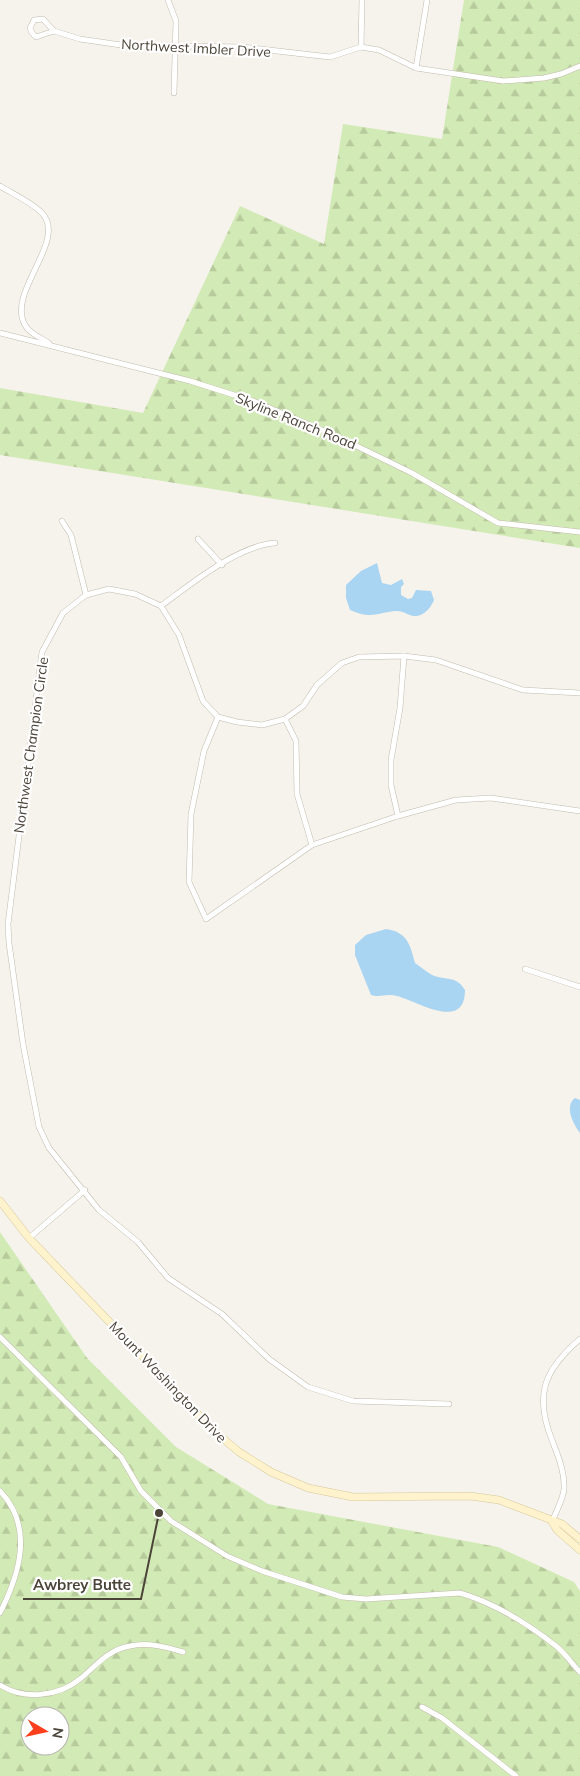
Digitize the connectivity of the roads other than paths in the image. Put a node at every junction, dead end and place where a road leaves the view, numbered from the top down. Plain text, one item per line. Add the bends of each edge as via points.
1 (168, 0) edge
2 (362, 0) edge
3 (427, 0) edge
4 (54, 31) junction
5 (176, 46) junction
6 (361, 47) junction
7 (580, 66) edge
8 (416, 68) junction
9 (174, 93) dead end
10 (0, 186) edge
11 (0, 333) edge
12 (53, 346) junction
13 (62, 521) dead end
14 (580, 532) edge
15 (198, 540) dead end
16 (275, 543) dead end
17 (222, 565) junction
18 (86, 595) junction
19 (161, 606) junction
20 (404, 656) junction
21 (580, 693) edge
22 (218, 717) junction
23 (285, 719) junction
24 (580, 811) edge
25 (398, 816) junction
26 (312, 845) junction
27 (525, 969) dead end
28 (580, 987) edge
29 (84, 1190) junction
30 (0, 1201) edge
31 (29, 1238) junction
32 (0, 1337) edge
33 (580, 1339) edge
34 (448, 1404) dead end
35 (0, 1491) edge
36 (552, 1522) junction
37 (580, 1539) edge
38 (580, 1550) edge
39 (0, 1613) edge
40 (183, 1652) dead end
41 (580, 1672) edge
42 (0, 1685) edge
43 (422, 1707) dead end
44 (516, 1776) edge

1 - 5 street via 176,21
2 - 6 street
3 - 8 street
4 - 4 street, Northwest Imbler Drive via 42,19 34,20 30,28 36,37
4 - 5 street, Northwest Imbler Drive via 121,46
5 - 6 street, Northwest Imbler Drive via 242,47 330,57
5 - 9 street
6 - 8 street via 379,50
7 - 8 street via 533,80 504,81
10 - 12 street via 42,214 48,223 47,239 23,295 20,312 29,330
11 - 12 street, Skyline Ranch Road
12 - 14 street, Skyline Ranch Road via 190,381 253,401 412,473 498,523
13 - 18 street via 72,535
15 - 17 street
16 - 17 street via 261,544
17 - 19 street via 198,577
18 - 19 street, Northwest Champion Circle via 109,589 135,594
18 - 29 street, Northwest Champion Circle via 63,613 42,652 8,924 22,1035 39,1126 49,1148
19 - 22 street via 179,635 203,701
20 - 21 street via 436,660 523,690
20 - 23 street via 359,657 342,663 317,685 303,706
20 - 25 street via 391,785
22 - 23 street via 262,725
22 - 26 street via 204,751 191,814 189,882 206,918
23 - 26 street via 296,741 297,794
24 - 25 street via 491,798 456,800
25 - 26 street
27 - 28 street
29 - 31 street
29 - 34 street, Northwest Champion Circle via 100,1210 138,1242 168,1278 222,1314 269,1359 308,1387 353,1401
30 - 31 main road, Mount Washington Drive
31 - 36 main road, Mount Washington Drive via 212,1430 270,1472 308,1488 353,1497 470,1496 498,1500
32 - 41 street via 121,1457 141,1491 171,1521 227,1556 262,1571 342,1596 366,1599 460,1593 474,1597 515,1618 557,1647
33 - 36 street via 556,1362 548,1374 544,1391 543,1412 564,1480
35 - 39 street via 12,1505 22,1533 18,1566
36 - 37 main road, Mount Washington Drive via 562,1524
36 - 38 main road, Mount Washington Drive
40 - 42 street via 156,1645 128,1646 111,1653 79,1680 53,1693 23,1694
43 - 44 street via 442,1718

